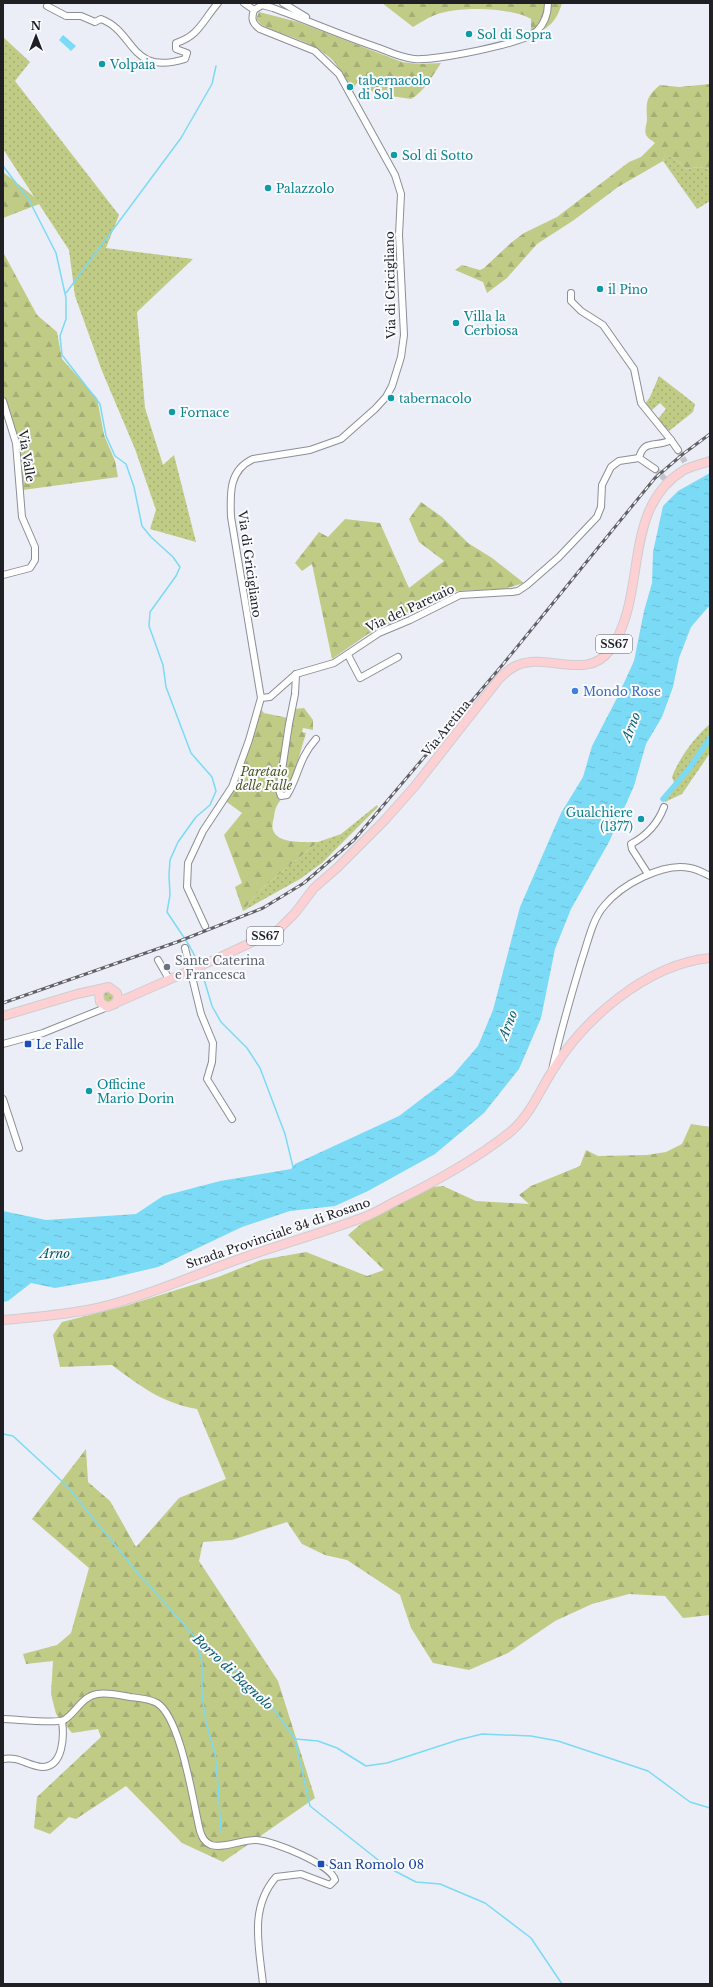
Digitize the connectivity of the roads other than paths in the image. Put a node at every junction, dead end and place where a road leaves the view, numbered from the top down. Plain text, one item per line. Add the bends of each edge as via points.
1 (218, 3) edge
2 (244, 3) edge
3 (283, 3) edge
4 (548, 3) edge
5 (47, 6) dead end
6 (254, 10) junction
7 (313, 22) junction
8 (571, 293) dead end
9 (3, 401) edge
10 (671, 440) junction
11 (678, 450) tunnel mouth
12 (639, 458) junction
13 (710, 461) edge
14 (655, 469) tunnel mouth
15 (3, 575) edge
16 (348, 655) junction
17 (398, 657) dead end
18 (296, 674) junction
19 (261, 698) junction
20 (316, 740) dead end
21 (664, 807) dead end
22 (648, 874) junction
23 (710, 876) edge
24 (205, 926) dead end
25 (185, 948) dead end
26 (710, 958) edge
27 (158, 960) dead end
28 (189, 967) junction
29 (173, 978) junction
30 (102, 989) junction
31 (116, 990) junction
32 (77, 994) junction
33 (135, 995) junction
34 (99, 1000) junction
35 (113, 1005) junction
36 (95, 1014) junction
37 (3, 1016) edge
38 (3, 1046) edge
39 (551, 1072) junction
40 (3, 1099) edge
41 (232, 1119) dead end
42 (18, 1148) dead end
43 (3, 1320) edge
44 (3, 1719) edge
45 (62, 1721) junction
46 (3, 1759) edge
47 (263, 1984) edge

1 - 5 street via 194,35 188,40 176,43 176,49 187,53 185,59 171,63 139,56 110,22 101,19 95,22 81,16 66,16
2 - 6 street
3 - 7 street
4 - 7 street via 545,20 529,36 510,43 428,59 413,59 382,50
6 - 7 street via 262,5
6 - 19 street, Via di Gricigliano via 254,24 316,51 339,74 394,175 401,194 404,336 401,357 386,397 341,439 310,450 253,459 245,463 234,476 230,495 231,517
8 - 10 street via 572,301 581,311 603,325 634,369 641,404
9 - 15 street, Via Valle via 16,443 22,517 35,547 35,560 30,568
10 - 11 street
10 - 12 street via 645,446
12 - 14 street
12 - 16 street, Via del Paretaio via 619,461 611,467 602,485 601,507 597,517 559,557 527,585 512,592 460,595 378,633
13 - 28 main road, Via Aretina / SS67 via 687,465 667,481 651,505 643,523 625,619 614,644 605,656 583,665 534,662 509,669 394,810 361,845 314,888 278,930 216,959
16 - 17 street via 360,678
16 - 18 street, Via del Paretaio via 334,663
18 - 19 street, Via del Paretaio via 270,697
18 - 20 street via 296,694 279,790 281,796 287,795 307,749
19 - 24 street, Via di Gricigliano via 232,787 203,831 188,863 187,887
21 - 22 street via 660,818 640,839 631,844
22 - 23 street via 678,867 691,868
22 - 39 street via 604,905 597,916 561,1027
25 - 28 street
26 - 39 main road, Strada Provinciale 34 di Rosano via 683,964 660,973 616,1000 585,1028
27 - 29 street
28 - 29 main road, Via Aretina / SS67
28 - 41 street via 201,1014 212,1043 212,1062 207,1079
29 - 33 main road, Via Aretina / SS67
30 - 31 main road via 109,987
30 - 32 main road
30 - 34 main road
31 - 33 main road via 127,995
31 - 35 main road via 118,996
32 - 34 main road via 85,993
32 - 37 main road
33 - 35 main road, Via Aretina / SS67
34 - 35 main road via 104,1006
34 - 36 street via 99,1010
35 - 36 street, Via Aretina
36 - 38 street, Via Aretina
39 - 43 main road, Strada Provinciale 34 di Rosano via 535,1104 511,1132 433,1183 361,1219 97,1308
40 - 42 street
44 - 45 street
45 - 46 street via 64,1732 61,1751 58,1758 48,1766 42,1767 23,1760
45 - 47 street via 86,1698 96,1694 121,1695 155,1702 166,1710 172,1722 204,1841 220,1846 239,1841 265,1841 290,1850 332,1873 335,1880 330,1885 314,1877 294,1874 276,1877 266,1888 261,1902 258,1926

